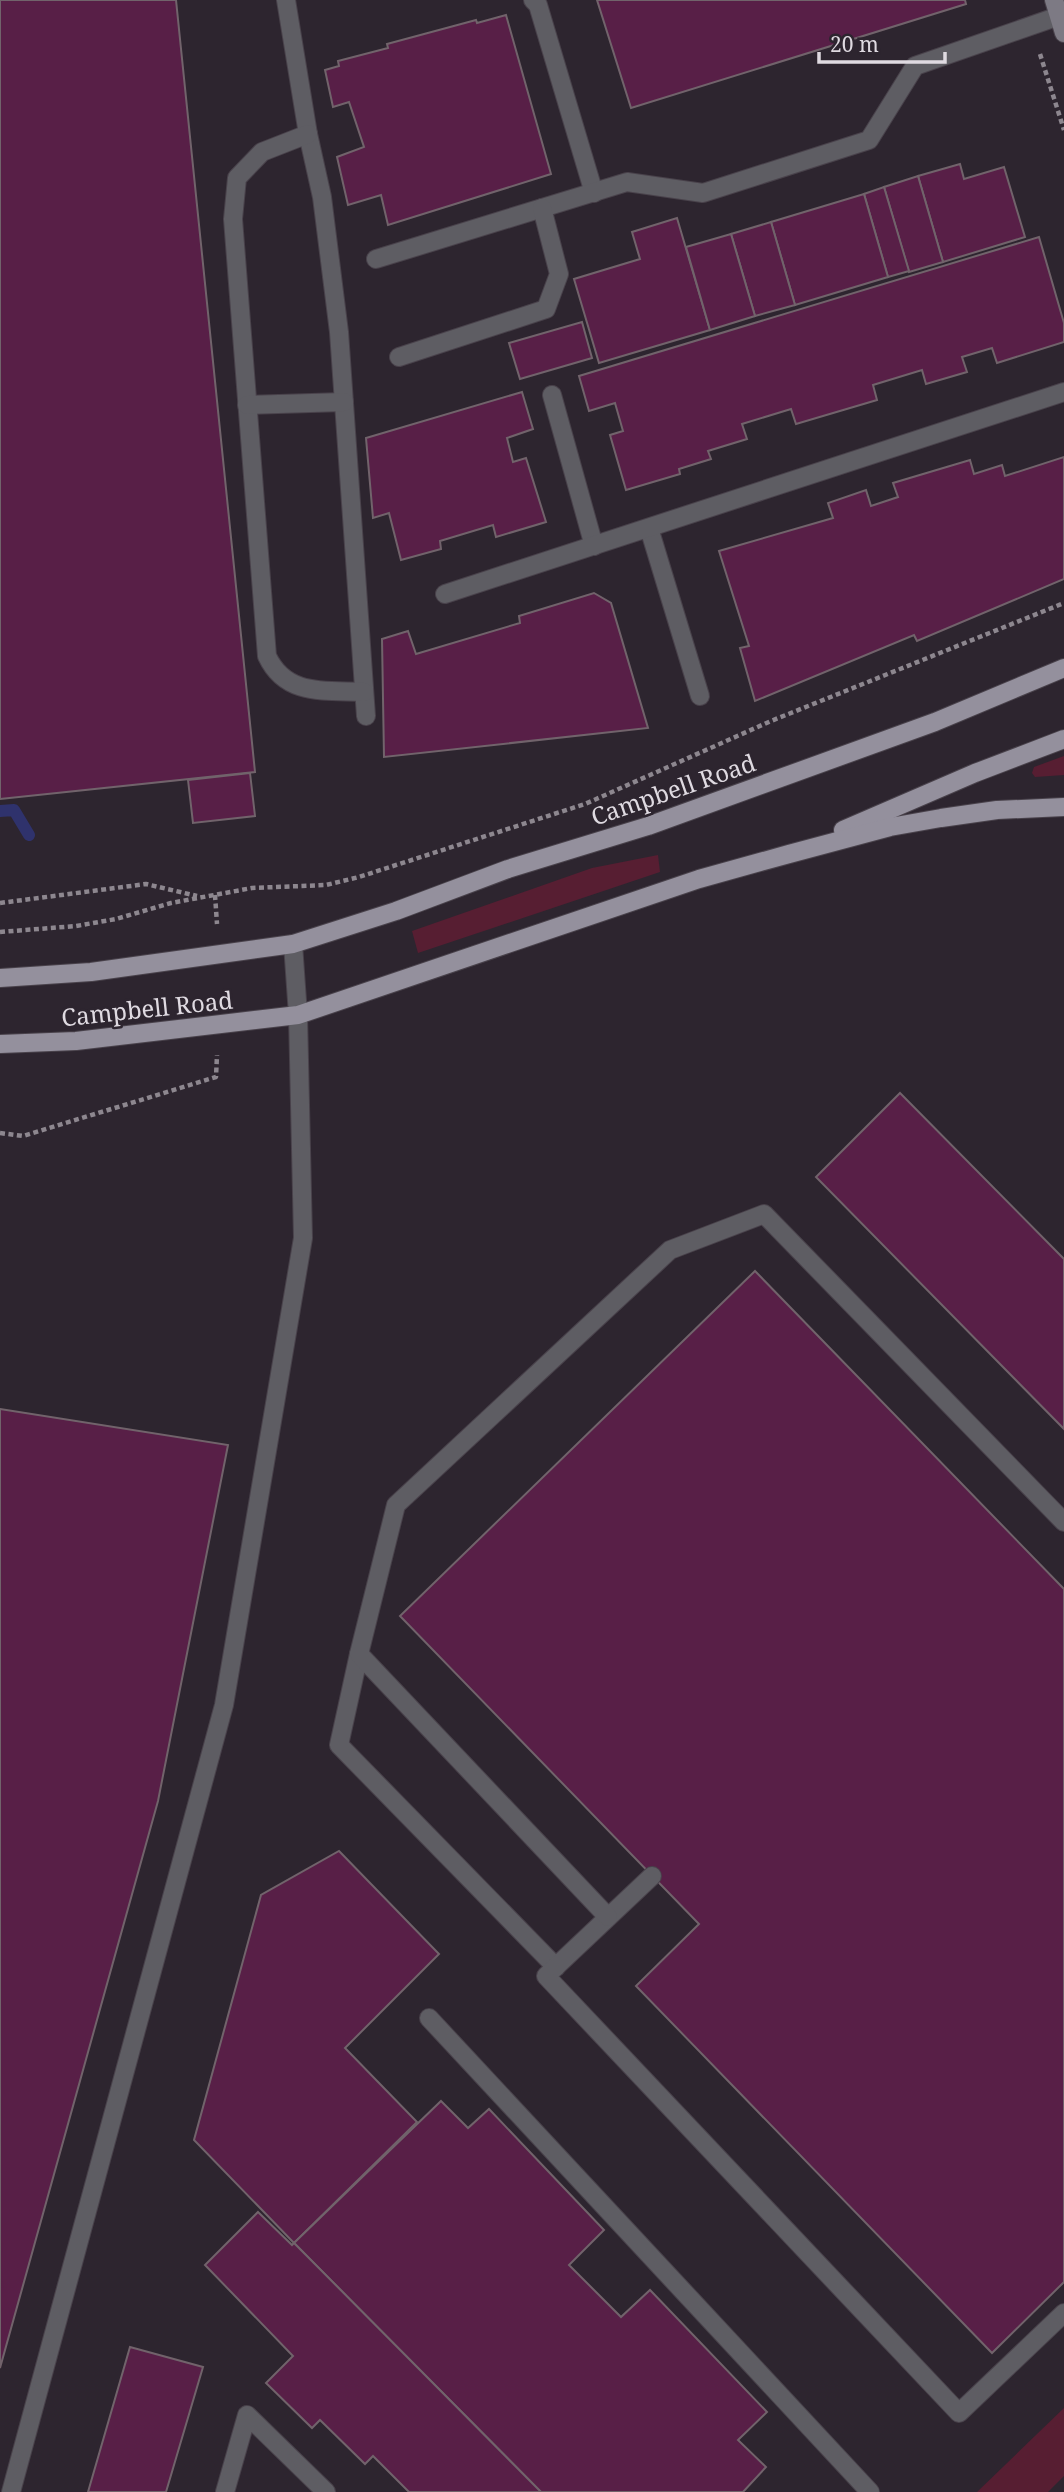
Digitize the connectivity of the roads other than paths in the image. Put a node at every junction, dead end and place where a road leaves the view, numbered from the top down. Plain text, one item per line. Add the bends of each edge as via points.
1 (286, 0) edge
2 (533, 0) edge
3 (1059, 16) edge
4 (308, 134) junction
5 (594, 192) junction
6 (542, 208) junction
7 (376, 259) dead end
8 (399, 356) dead end
9 (1064, 392) edge
10 (552, 395) dead end
11 (344, 402) junction
12 (247, 405) junction
13 (649, 528) junction
14 (594, 545) junction
15 (445, 594) dead end
16 (1064, 668) edge
17 (364, 692) junction
18 (700, 696) dead end
19 (366, 716) dead end
20 (1064, 739) edge
21 (1064, 807) edge
22 (789, 854) junction
23 (293, 944) junction
24 (0, 978) edge
25 (298, 1014) junction
26 (0, 1044) edge
27 (1064, 1522) edge
28 (359, 1654) junction
29 (652, 1876) dead end
30 (608, 1917) junction
31 (556, 1967) junction
32 (429, 2018) dead end
33 (1064, 2313) edge
34 (11, 2492) edge
35 (225, 2492) edge
36 (326, 2492) edge
37 (870, 2492) edge

1 - 4 street
2 - 5 street
3 - 5 street via 915,66 869,140 704,193 627,182
4 - 11 street via 322,197
4 - 12 street via 262,152 237,178 233,219
5 - 6 street
6 - 7 street
6 - 8 street via 559,274 546,309
9 - 13 street
10 - 14 street
11 - 12 street
11 - 17 street
12 - 17 street via 267,656 274,670 296,686
13 - 14 street
13 - 18 street
14 - 15 street
16 - 23 main road, Campbell Road via 935,722 648,826
17 - 19 street
20 - 22 main road, Campbell Road
21 - 22 main road, Campbell Road via 941,818
22 - 25 main road, Campbell Road via 699,879
23 - 24 main road, Campbell Road via 91,972
23 - 25 street
25 - 26 main road, Campbell Road via 76,1041
25 - 34 street via 303,1238 224,1705
27 - 28 street via 764,1214 670,1250 396,1505
28 - 30 street
28 - 31 street via 339,1745
29 - 30 street
30 - 31 street
31 - 33 street via 546,1976 959,2413
32 - 37 street
35 - 36 street via 247,2416

